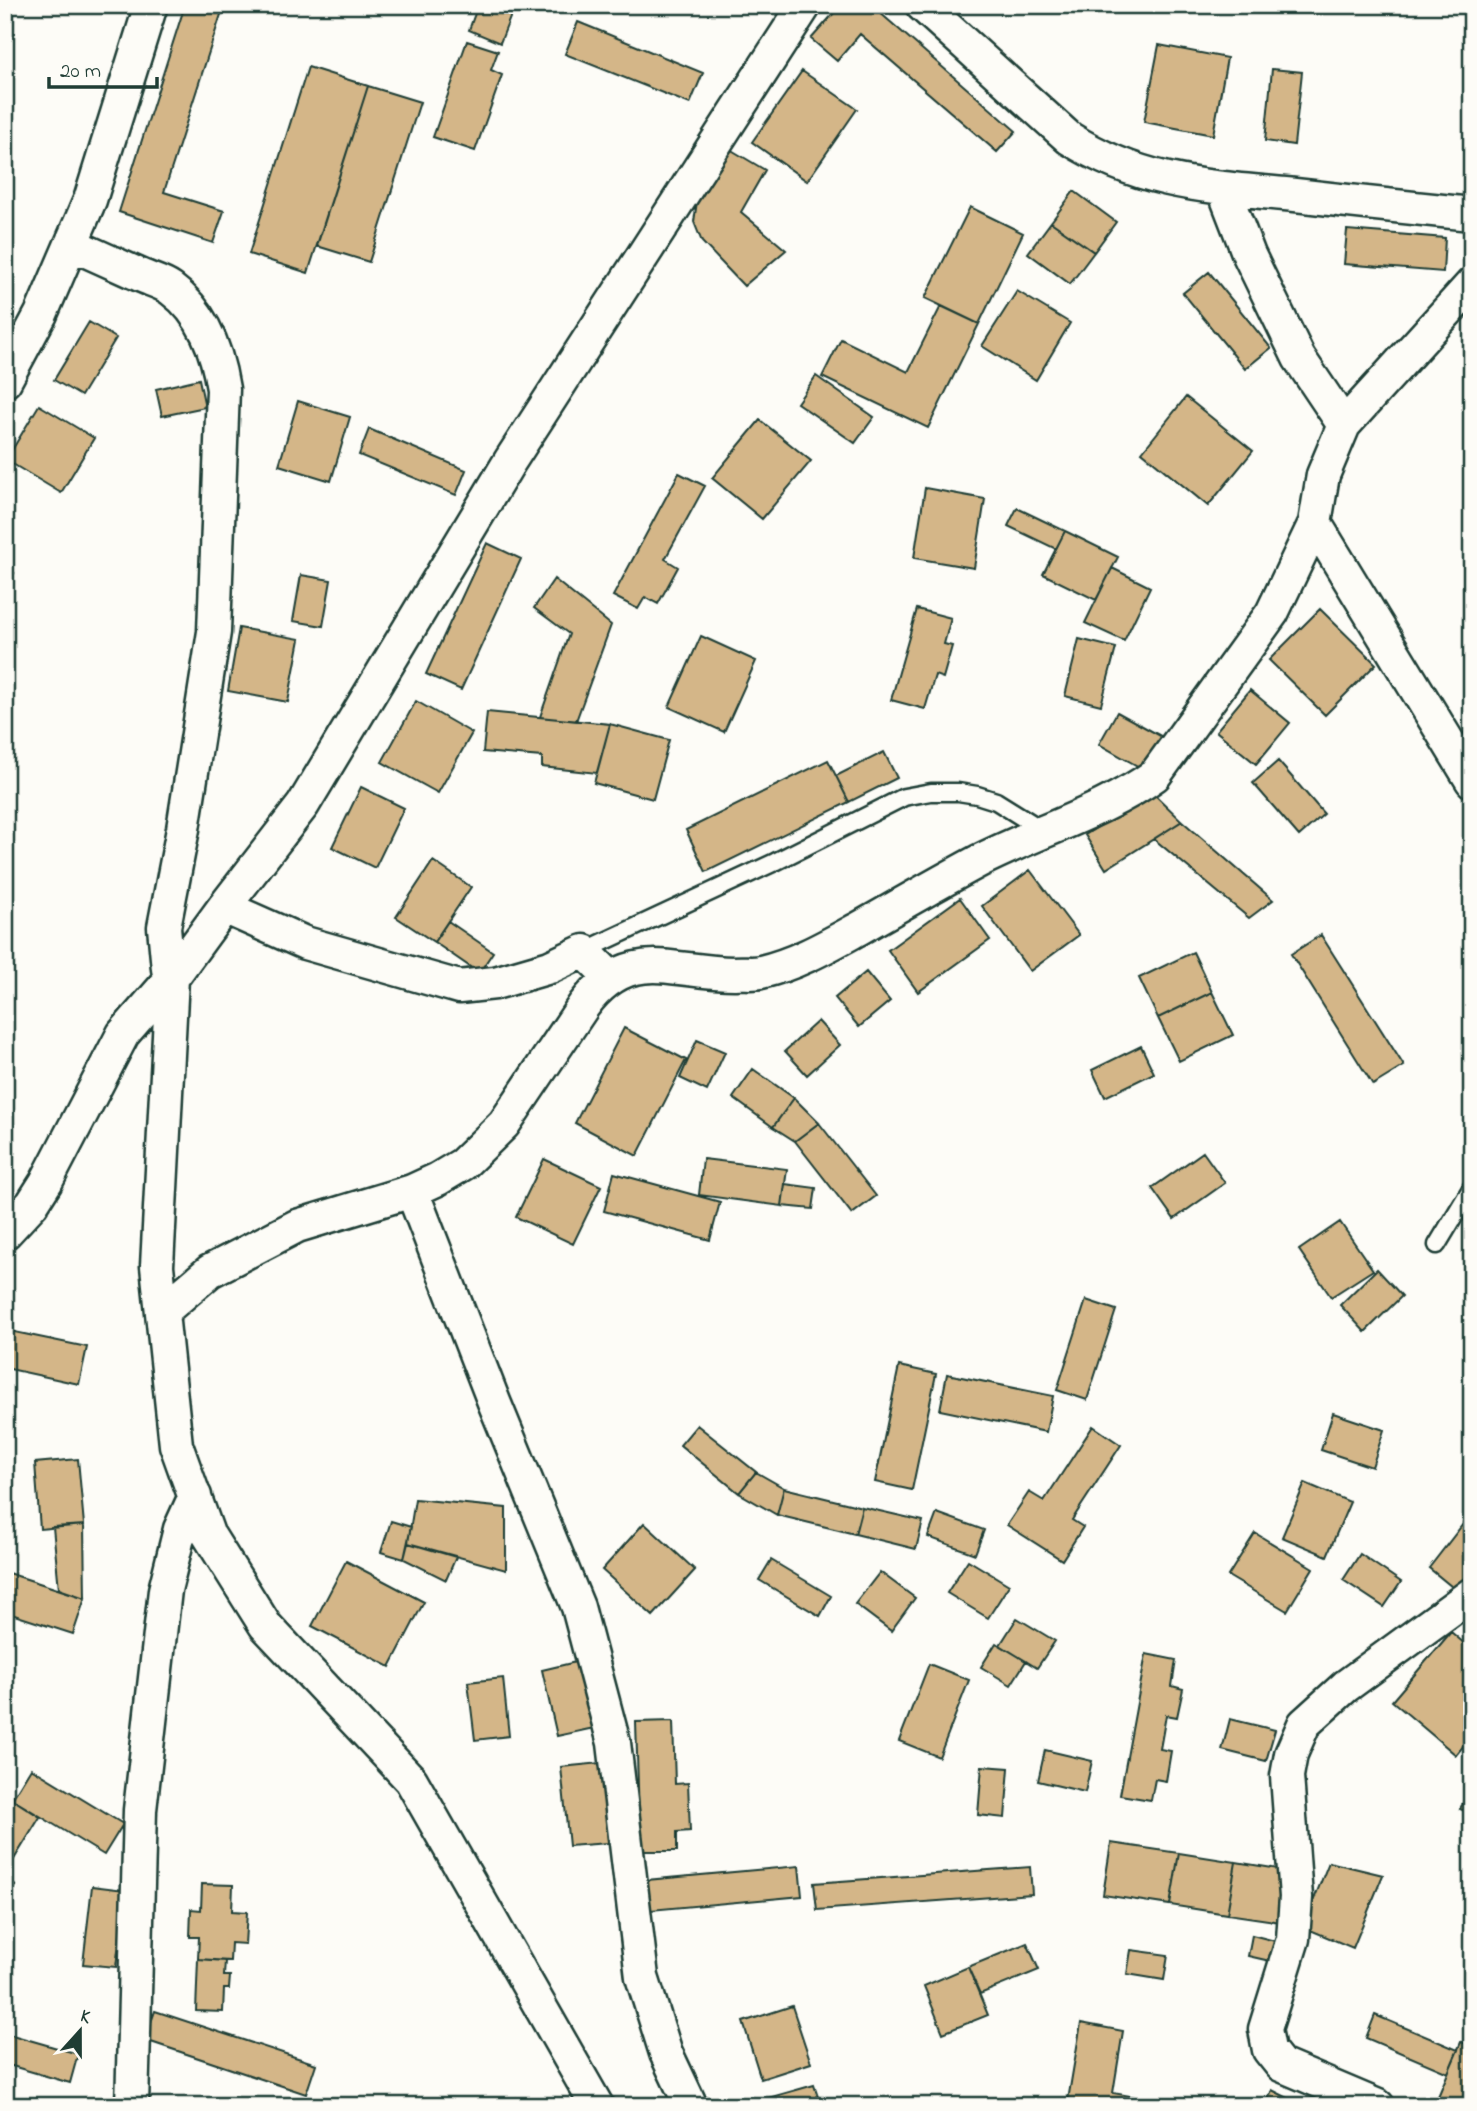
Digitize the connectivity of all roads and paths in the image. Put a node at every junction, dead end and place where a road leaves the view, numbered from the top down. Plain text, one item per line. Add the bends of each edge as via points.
1 (151, 5) edge
2 (805, 5) edge
3 (922, 5) edge
4 (1223, 188) junction
5 (1472, 214) edge
6 (71, 244) junction
7 (1472, 284) edge
8 (5, 381) edge
9 (1344, 425) junction
10 (1315, 523) junction
11 (1472, 781) edge
12 (1044, 831) junction
13 (223, 907) junction
14 (584, 951) junction
15 (610, 977) junction
16 (172, 978) junction
17 (1472, 1187) edge
18 (412, 1191) junction
19 (5, 1233) edge
20 (1437, 1245) dead end
21 (162, 1311) junction
22 (195, 1496) junction
23 (1472, 1594) edge
24 (132, 2106) edge
25 (597, 2106) edge
26 (691, 2106) edge
27 (1378, 2106) edge

1 - 6 street via 90,200
2 - 13 street via 510,461 303,805
3 - 4 street via 1061,131 1091,152 1151,176
4 - 5 street
4 - 9 street via 1249,255 1300,358
6 - 8 street
6 - 16 street via 170,288 187,303 212,342 221,377 214,632 164,927
7 - 9 street
9 - 10 street via 1323,475
10 - 11 street
10 - 12 street via 1272,613 1155,775
12 - 14 lane via 996,801 977,795 930,792 904,797
12 - 15 street via 980,860 810,956 759,972 715,973 646,964
13 - 14 street via 305,943 459,987 495,983 550,967
13 - 16 street
14 - 15 street
15 - 18 street via 584,1005 498,1131 463,1164
16 - 19 street via 123,1034 46,1182
16 - 21 street via 157,1266
17 - 20 lane
18 - 21 street via 297,1226 210,1271
18 - 26 street via 578,1607 614,1743 642,1977 666,2053
21 - 22 street via 176,1444
22 - 24 street via 180,1529 165,1590 140,1810
22 - 25 street via 208,1534 265,1625 411,1780
23 - 27 street via 1346,1686 1304,1724 1291,1754 1287,1776 1296,1897 1293,1939 1265,2029 1266,2039 1281,2065

